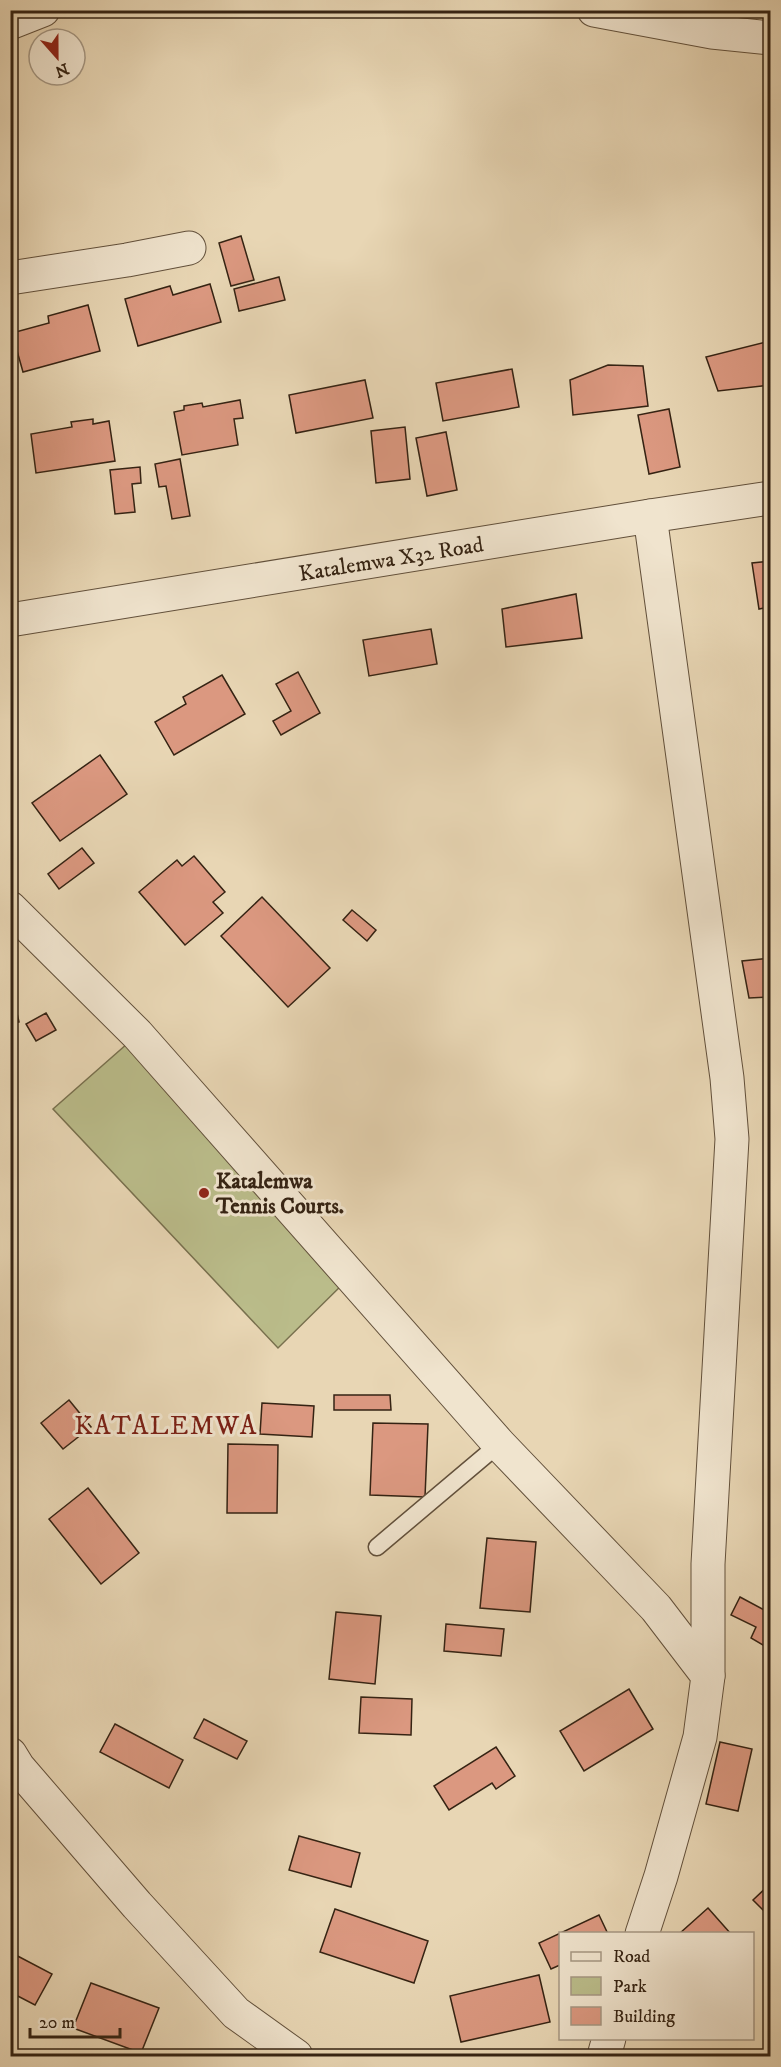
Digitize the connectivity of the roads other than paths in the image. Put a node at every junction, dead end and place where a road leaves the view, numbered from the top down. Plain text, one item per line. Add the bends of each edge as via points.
1 (43, 10) edge
2 (594, 10) edge
3 (10, 23) edge
4 (771, 38) edge
5 (189, 248) dead end
6 (10, 278) edge
7 (771, 498) edge
8 (650, 516) junction
9 (10, 620) edge
10 (10, 908) edge
11 (499, 1444) junction
12 (377, 1547) dead end
13 (708, 1676) junction
14 (10, 1754) edge
15 (643, 1932) edge
16 (608, 2040) edge
17 (296, 2056) edge
18 (604, 2056) edge

1 - 3 street
2 - 4 street via 712,32
5 - 6 street
7 - 8 street, Katalemwa X32 Road
8 - 9 street, Katalemwa X32 Road
8 - 13 street via 732,1138 708,1563
10 - 11 street via 137,1034
11 - 12 lane
11 - 13 street via 656,1608
13 - 15 street via 700,1737
14 - 17 street via 137,1905 236,2013
16 - 18 street

